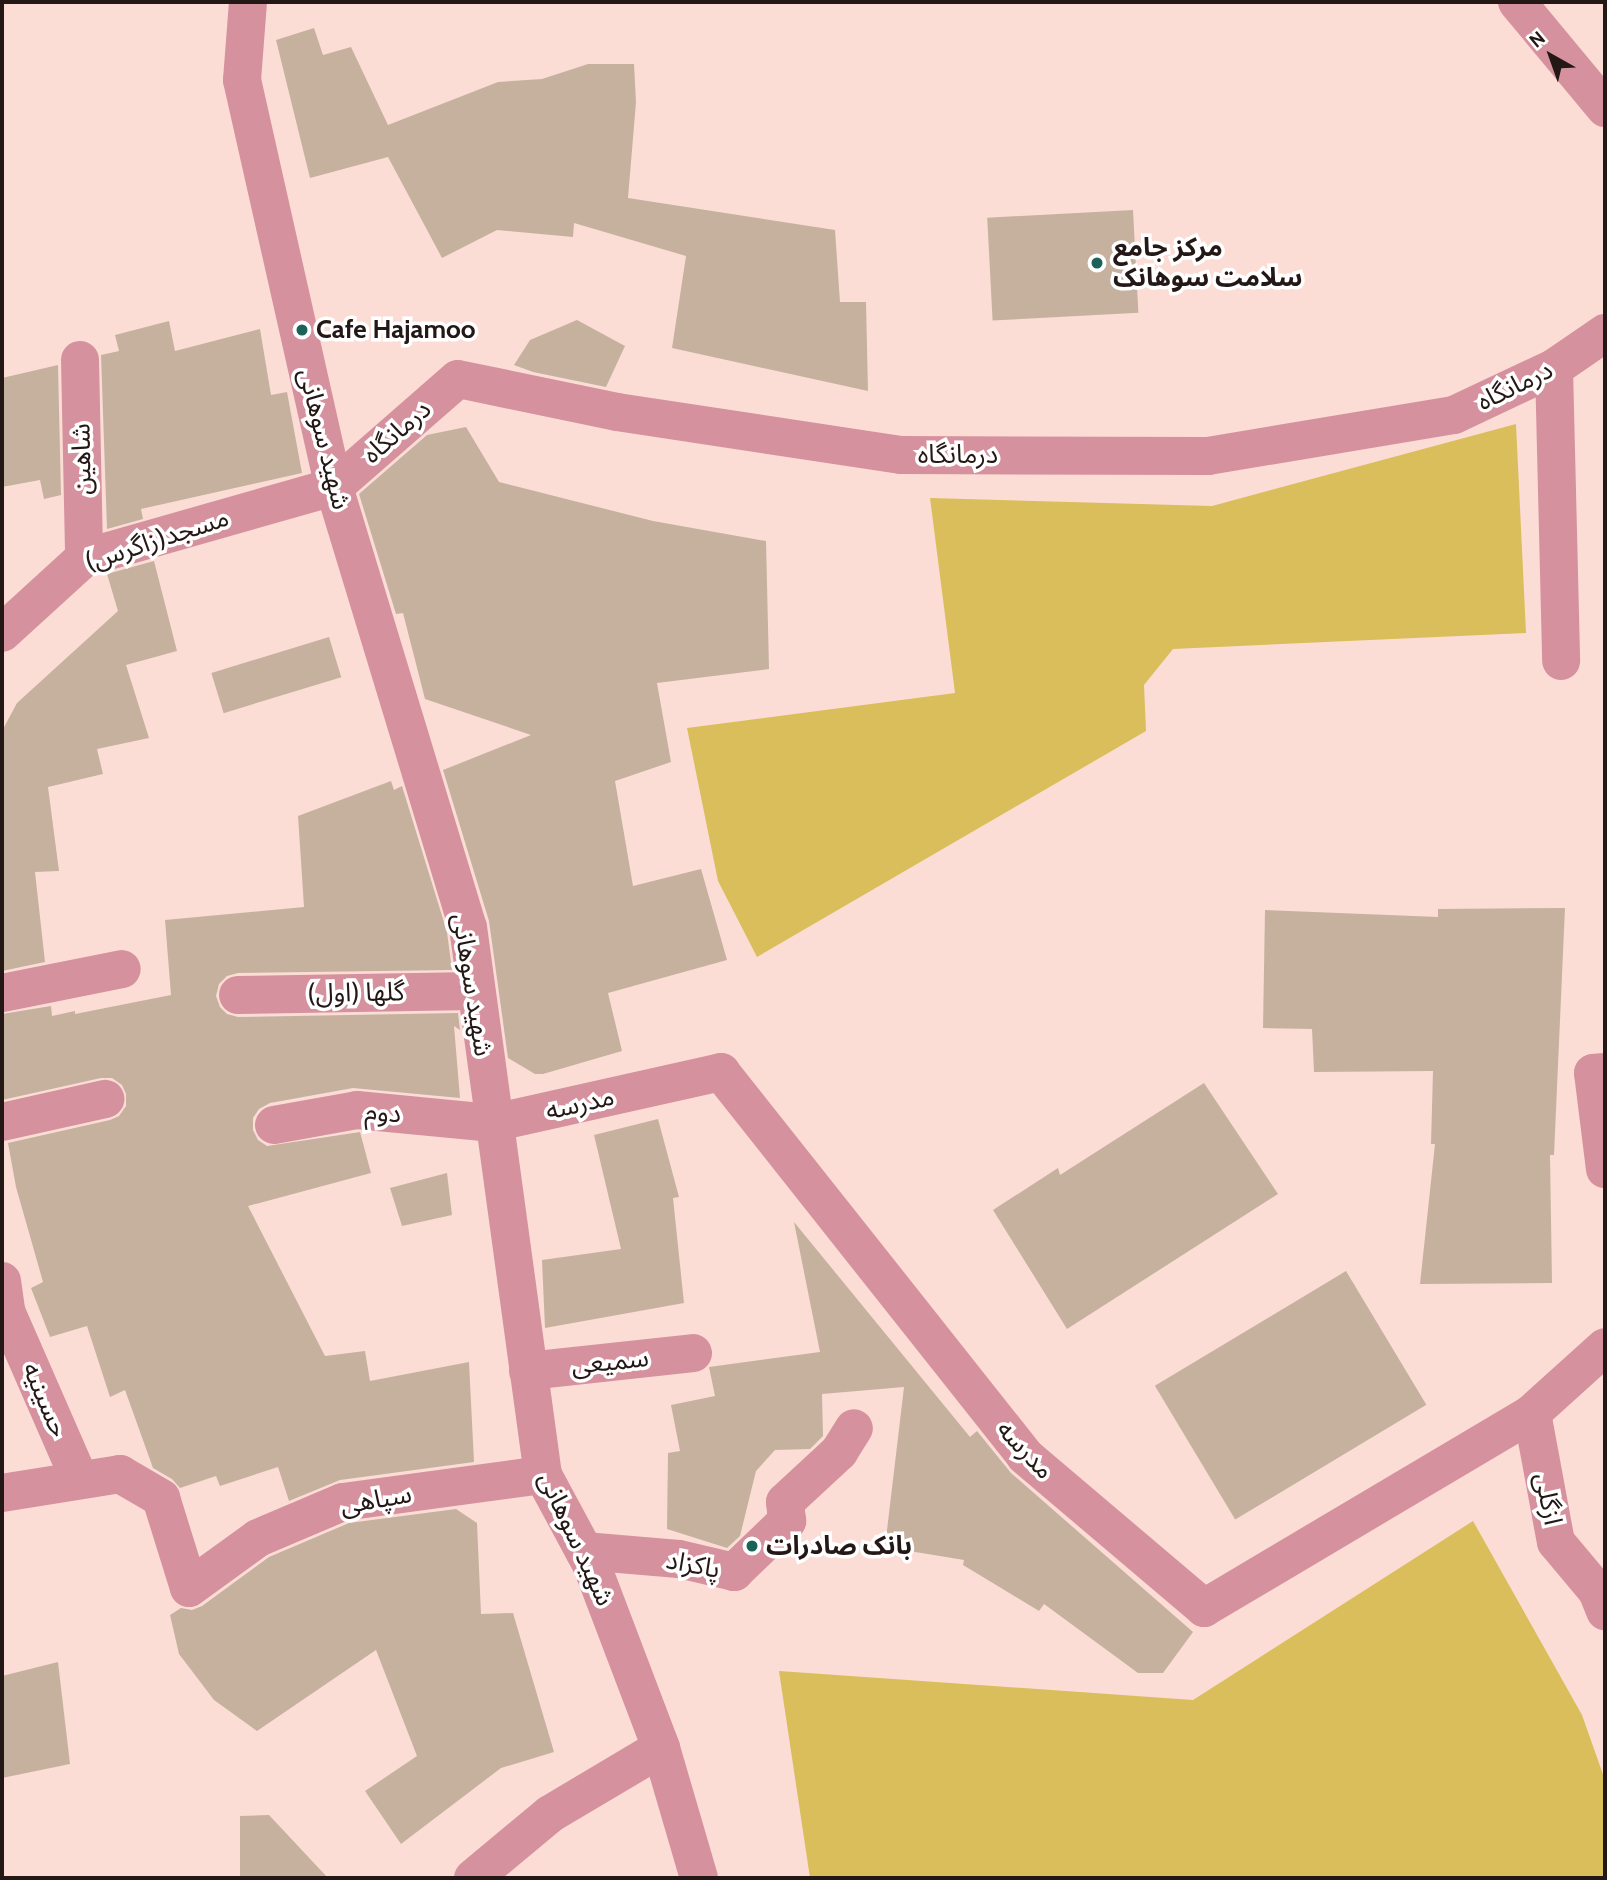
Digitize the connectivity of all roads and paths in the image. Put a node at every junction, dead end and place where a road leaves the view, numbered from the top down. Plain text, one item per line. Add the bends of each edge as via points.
1 (248, 2) edge
2 (1517, 2) edge
3 (1605, 108) edge
4 (1605, 333) edge
5 (80, 360) dead end
6 (1554, 368) junction
7 (334, 487) junction
8 (84, 558) junction
9 (2, 633) edge
10 (1561, 661) dead end
11 (122, 969) dead end
12 (474, 991) junction
13 (2, 993) edge
14 (238, 995) dead end
15 (1605, 1072) edge
16 (105, 1099) dead end
17 (2, 1122) edge
18 (493, 1124) junction
19 (274, 1125) dead end
20 (1605, 1169) edge
21 (3, 1301) edge
22 (1605, 1348) edge
23 (693, 1353) dead end
24 (527, 1371) junction
25 (1532, 1412) junction
26 (854, 1428) dead end
27 (542, 1475) junction
28 (79, 1478) junction
29 (2, 1493) edge
30 (584, 1551) junction
31 (1603, 1597) edge
32 (661, 1748) junction
33 (472, 1878) edge
34 (699, 1878) edge

1 - 7 street, شهید سوهانی via 242,80
2 - 3 street
4 - 6 street, درمانگاه
5 - 8 street, شاهین
6 - 7 street, درمانگاه via 1454,415 1208,456 901,455 617,412 458,379
6 - 10 street
7 - 8 street, مسجد(زاگرس)
7 - 12 street, شهید سوهانی via 468,927
8 - 9 street, مسجد(زاگرس)
11 - 13 street
12 - 14 street, گلها (اول)
12 - 18 street, شهید سوهانی
15 - 20 street via 1593,1073
16 - 17 street
18 - 19 street, دوم via 357,1110
18 - 24 street, شهید سوهانی
18 - 25 street, مدرسه via 721,1072 1025,1457 1204,1608
21 - 28 street, حسینیه
22 - 25 street, مدرسه
23 - 24 street, سمیعی
24 - 27 street, شهید سوهانی
25 - 31 street, ازگلی via 1556,1542
26 - 30 street, پاکزاد via 839,1452 785,1502 788,1521 734,1573 679,1559
27 - 28 street, سپاهی via 343,1502 258,1538 189,1588 161,1498 120,1474
27 - 30 street, شهید سوهانی
28 - 29 street
30 - 32 street, شهید سوهانی
32 - 33 street via 550,1814
32 - 34 street, شهید سوهانی

